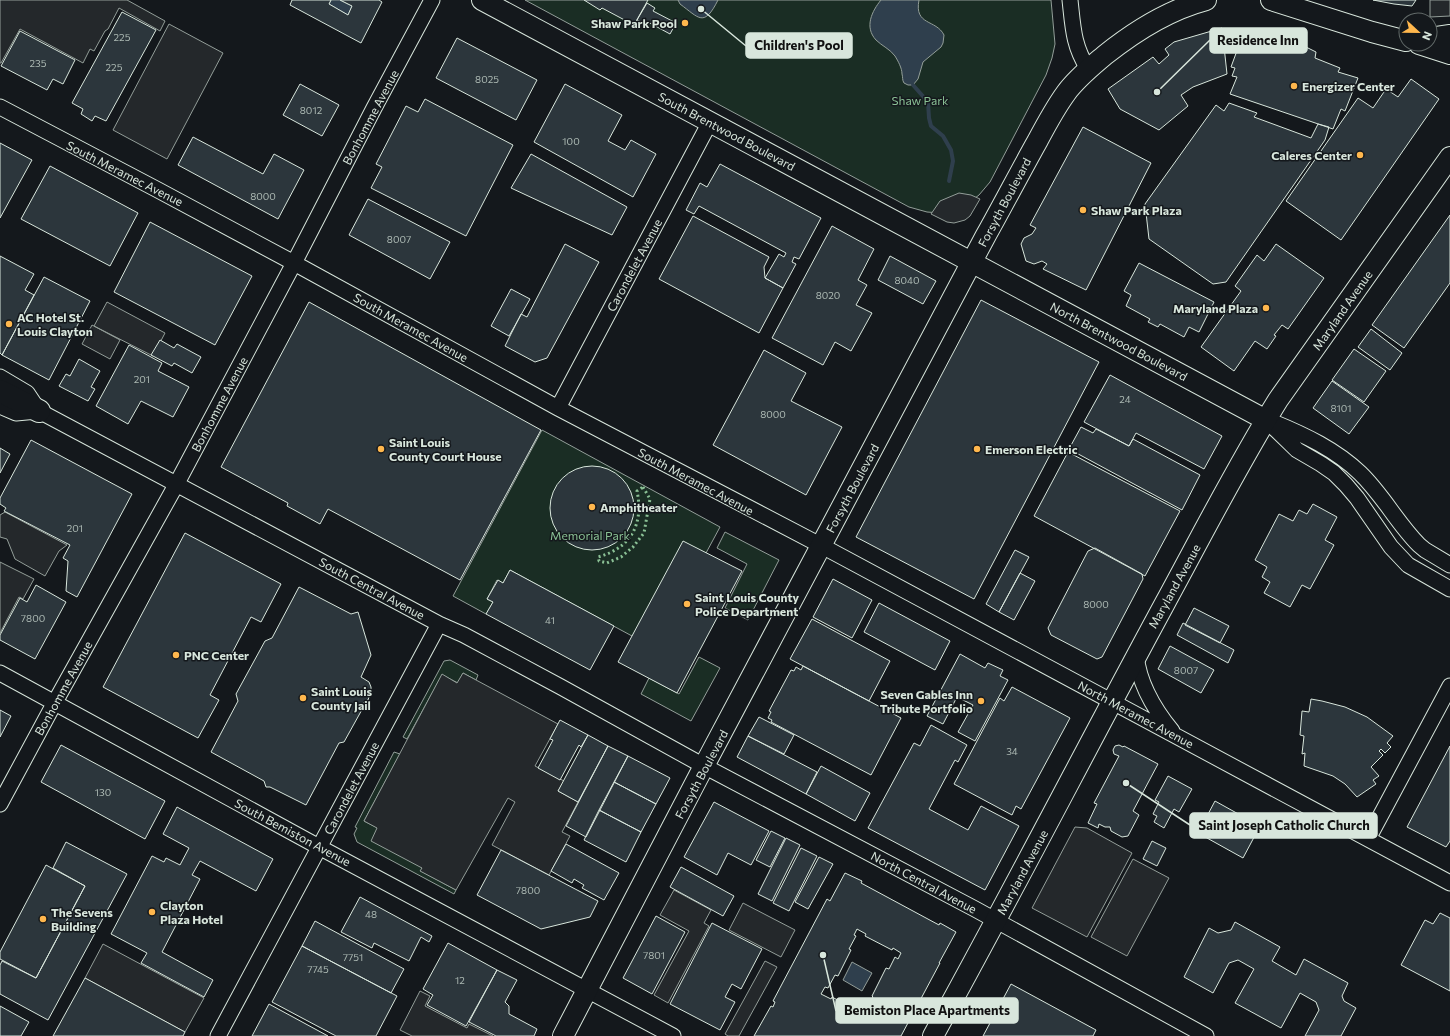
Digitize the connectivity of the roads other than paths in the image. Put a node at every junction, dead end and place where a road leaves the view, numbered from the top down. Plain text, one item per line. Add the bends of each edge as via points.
1 (432, 0) edge
2 (482, 0) edge
3 (1070, 0) edge
4 (1206, 0) edge
5 (1271, 0) edge
6 (1450, 35) edge
7 (1438, 37) edge
8 (1398, 39) edge
9 (1438, 51) edge
10 (1450, 54) edge
11 (1088, 69) junction
12 (0, 107) edge
13 (710, 122) junction
14 (1450, 157) edge
15 (294, 262) junction
16 (972, 262) junction
17 (0, 377) edge
18 (0, 391) edge
19 (0, 406) edge
20 (558, 408) junction
21 (39, 411) junction
22 (1266, 420) junction
23 (176, 485) junction
24 (822, 546) junction
25 (1450, 565) edge
26 (1450, 589) edge
27 (439, 624) junction
28 (1136, 655) junction
29 (0, 673) edge
30 (1450, 686) edge
31 (1111, 701) junction
32 (55, 702) junction
33 (1175, 735) junction
34 (704, 766) junction
35 (0, 804) edge
36 (1368, 839) junction
37 (319, 847) junction
38 (1450, 883) edge
39 (996, 920) junction
40 (587, 990) junction
41 (218, 1036) edge
42 (563, 1036) edge
43 (673, 1036) edge
44 (933, 1036) edge
45 (1206, 1036) edge

1 - 15 street, Bonhomme Avenue
2 - 13 main road, South Brentwood Boulevard
3 - 11 street via 1075,40
4 - 11 main road, Forsyth Boulevard via 1150,23
5 - 8 main road
6 - 7 main road
9 - 10 main road
11 - 16 main road, Forsyth Boulevard via 1065,94
12 - 15 street, South Meramec Avenue
13 - 16 main road, South Brentwood Boulevard
13 - 20 street, Carondelet Avenue
14 - 22 main road, Maryland Avenue
15 - 20 street, South Meramec Avenue
15 - 23 street, Bonhomme Avenue
16 - 22 main road, North Brentwood Boulevard
16 - 24 main road, Forsyth Boulevard
17 - 21 street, South Central Avenue via 27,393
18 - 21 highway
19 - 21 street via 16,413
20 - 24 street, South Meramec Avenue
21 - 23 street, South Central Avenue
22 - 25 street, North Brentwood Boulevard via 1305,435 1349,464 1374,488 1419,545
22 - 26 street, North Brentwood Boulevard via 1297,450 1334,473 1346,485 1391,547 1408,565
22 - 28 main road, Maryland Avenue
23 - 27 street, South Central Avenue
23 - 32 street, Bonhomme Avenue
24 - 31 street, North Meramec Avenue
24 - 34 main road, Forsyth Boulevard
27 - 34 street, South Central Avenue via 554,683
27 - 37 street, Carondelet Avenue
28 - 31 main road, Maryland Avenue
28 - 33 street via 1146,690 1160,716
29 - 32 street, South Bemiston Avenue
30 - 36 street
31 - 33 street, North Meramec Avenue
31 - 39 main road, Maryland Avenue
32 - 35 street, Bonhomme Avenue
32 - 37 street, South Bemiston Avenue
33 - 36 street, North Meramec Avenue
34 - 39 street, North Central Avenue
34 - 40 main road, Forsyth Boulevard
36 - 38 street, North Meramec Avenue
37 - 40 street, South Bemiston Avenue
37 - 41 street, Carondelet Avenue
39 - 44 main road, Maryland Avenue
39 - 45 street, North Central Avenue
40 - 42 main road, Forsyth Boulevard
40 - 43 street, South Bemiston Avenue

